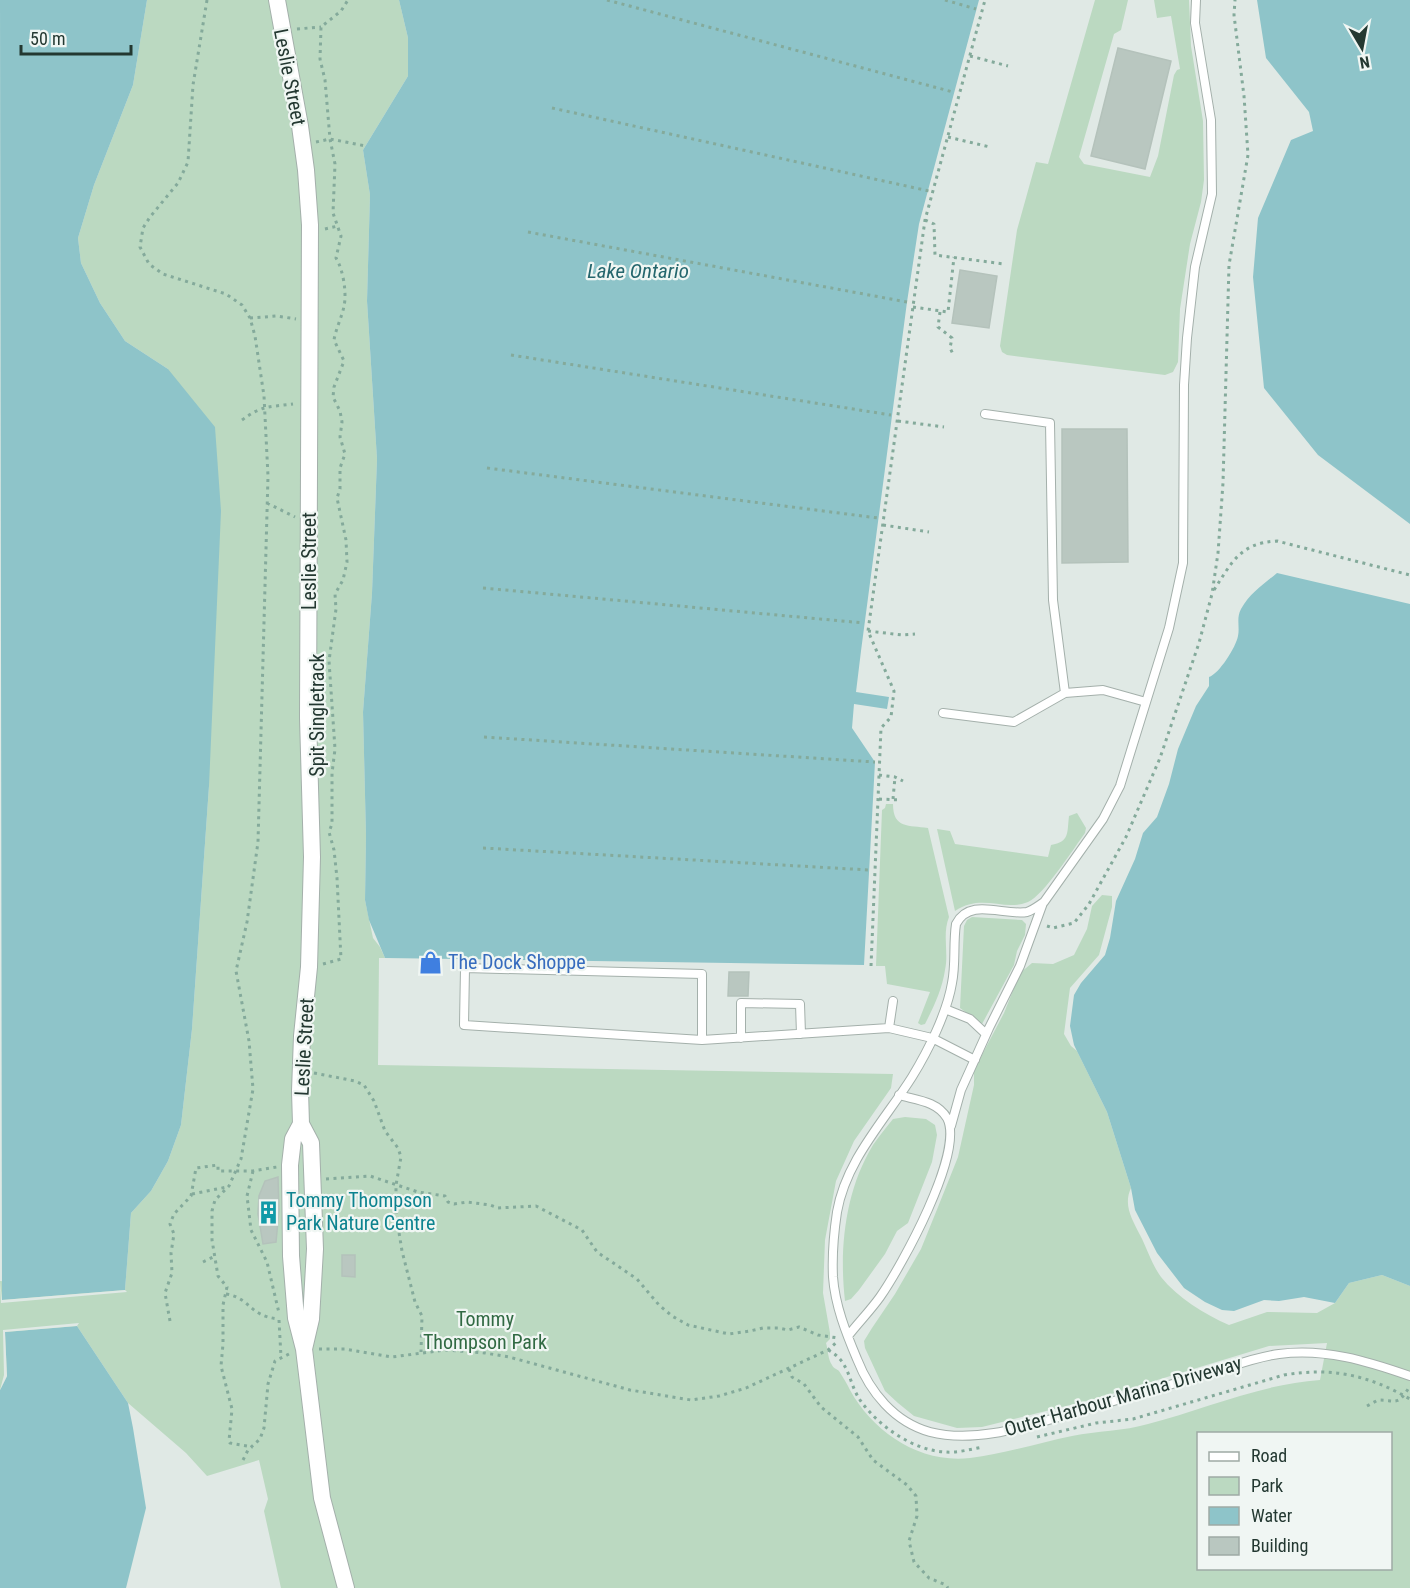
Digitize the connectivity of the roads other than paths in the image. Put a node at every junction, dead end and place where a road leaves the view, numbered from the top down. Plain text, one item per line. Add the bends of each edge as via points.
1 (277, 0) edge
2 (1196, 0) edge
3 (985, 414) dead end
4 (1065, 693) junction
5 (1146, 702) junction
6 (943, 713) dead end
7 (1044, 902) junction
8 (893, 1001) dead end
9 (945, 1009) junction
10 (889, 1028) junction
11 (801, 1034) junction
12 (986, 1034) junction
13 (741, 1038) junction
14 (932, 1038) junction
15 (702, 1040) junction
16 (975, 1060) junction
17 (899, 1095) junction
18 (302, 1124) junction
19 (951, 1127) junction
20 (846, 1337) junction
21 (304, 1349) junction
22 (1410, 1376) edge
23 (346, 1588) edge

1 - 18 street, Leslie Street via 300,126 310,225 308,718 312,857 309,967 302,1036
2 - 5 lane via 1195,24 1211,120 1212,194 1195,267 1184,384 1183,563
3 - 4 lane via 1050,423 1053,600
4 - 5 lane via 1104,690
4 - 6 lane via 1014,722
5 - 7 lane via 1111,805
7 - 9 lane, Outer Harbour Marina Driveway via 1026,912 976,909 963,913 956,924 953,982
7 - 12 lane via 1020,966
8 - 10 lane
9 - 12 lane via 970,1019
9 - 14 lane, Outer Harbour Marina Driveway
10 - 11 lane
10 - 14 lane
11 - 13 lane
11 - 13 lane via 800,1004 741,1003
12 - 16 lane
13 - 15 lane
14 - 16 lane
14 - 17 lane, Outer Harbour Marina Driveway
15 - 15 lane via 464,1025 465,968 702,974
16 - 19 lane via 961,1090
17 - 19 lane via 939,1108
17 - 20 lane, Outer Harbour Marina Driveway via 857,1159 838,1210 833,1277
18 - 21 street, Leslie Street via 311,1143 315,1249 311,1319
18 - 21 street, Leslie Street via 293,1139 290,1165 291,1257 296,1318
19 - 20 lane via 948,1158 912,1244 879,1298
20 - 22 lane, Outer Harbour Marina Driveway via 862,1372 886,1407 929,1431 955,1435 1027,1427 1255,1358 1280,1354 1338,1355
21 - 23 street, Leslie Street via 322,1498

